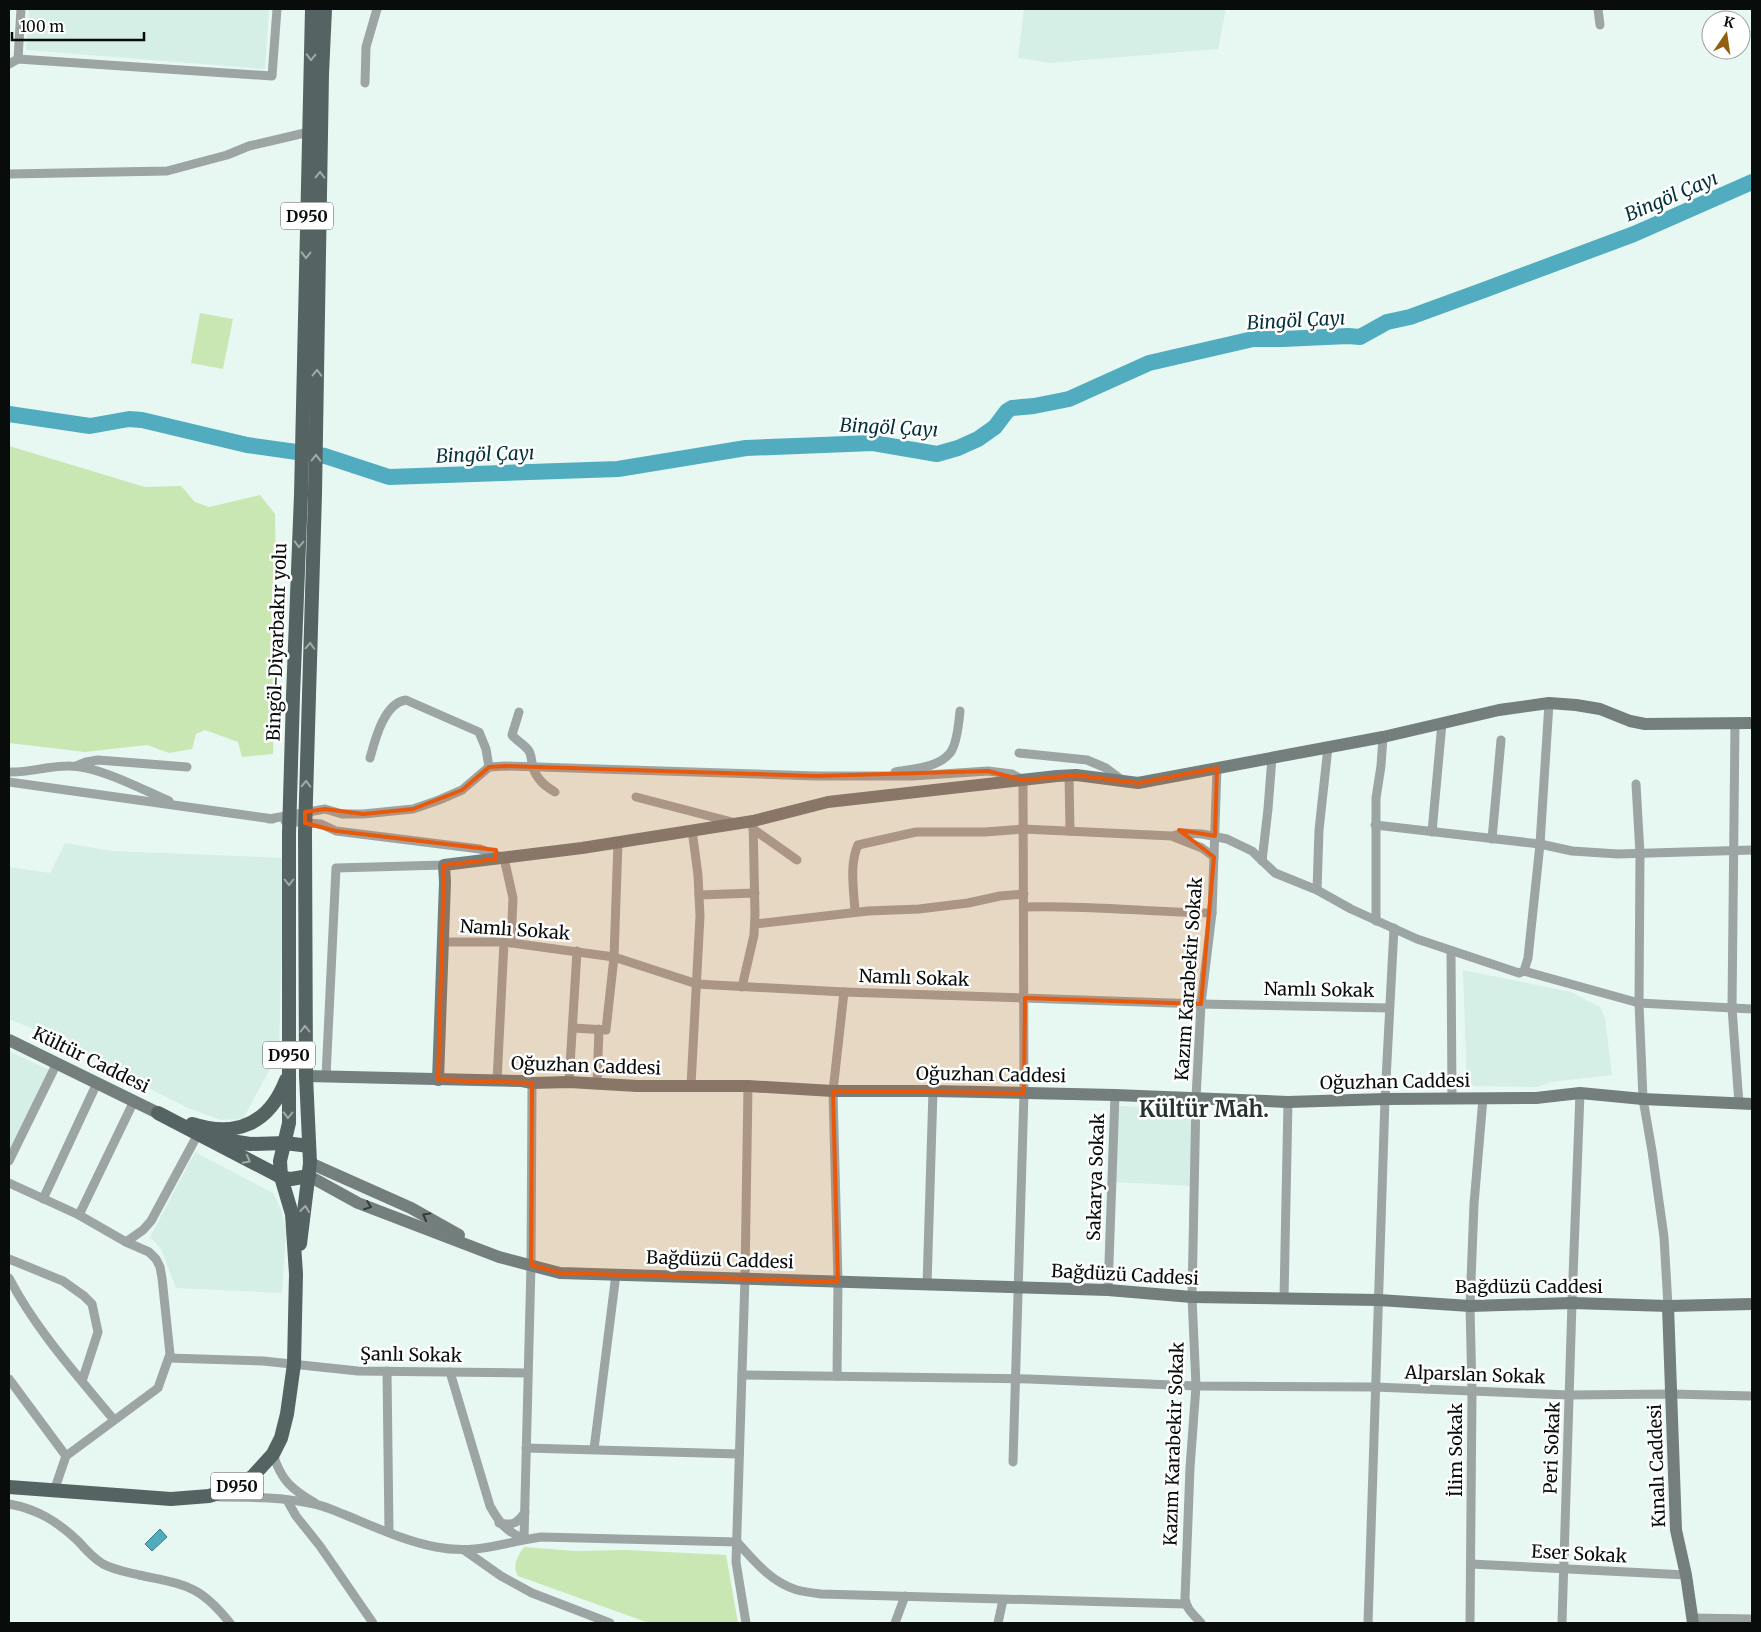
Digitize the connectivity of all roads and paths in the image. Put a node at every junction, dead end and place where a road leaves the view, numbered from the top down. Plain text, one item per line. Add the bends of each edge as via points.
1 (22, 9) edge
2 (277, 9) edge
3 (312, 9) edge
4 (325, 9) edge
5 (377, 9) edge
6 (1598, 9) edge
7 (1600, 24) dead end
8 (18, 59) junction
9 (9, 64) edge
10 (365, 83) dead end
11 (309, 132) junction
12 (9, 174) edge
13 (310, 423) junction
14 (308, 495) junction
15 (1549, 704) junction
16 (960, 711) dead end
17 (519, 712) dead end
18 (1442, 723) junction
19 (1735, 724) junction
20 (1752, 724) edge
21 (1382, 737) junction
22 (1501, 740) dead end
23 (1328, 747) junction
24 (1019, 753) dead end
25 (1272, 757) junction
26 (370, 758) dead end
27 (76, 767) junction
28 (489, 767) junction
29 (187, 768) dead end
30 (533, 768) junction
31 (1217, 768) junction
32 (9, 772) edge
33 (875, 775) junction
34 (1069, 775) junction
35 (1023, 780) junction
36 (9, 782) edge
37 (1125, 783) junction
38 (1636, 784) dead end
39 (555, 792) dead end
40 (636, 797) dead end
41 (178, 806) junction
42 (269, 819) junction
43 (736, 823) junction
44 (753, 825) junction
45 (1375, 826) junction
46 (1023, 829) junction
47 (692, 830) junction
48 (1070, 831) junction
49 (1432, 832) junction
50 (1172, 836) junction
51 (1215, 836) junction
52 (1492, 839) junction
53 (618, 842) junction
54 (1540, 844) junction
55 (1752, 850) edge
56 (1735, 851) junction
57 (1640, 854) junction
58 (1214, 857) junction
59 (504, 858) junction
60 (797, 860) dead end
61 (1262, 861) junction
62 (444, 865) junction
63 (1317, 890) junction
64 (755, 893) junction
65 (1024, 894) junction
66 (699, 895) junction
67 (1024, 907) junction
68 (855, 912) junction
69 (1212, 913) junction
70 (1376, 921) junction
71 (755, 924) junction
72 (1394, 928) junction
73 (443, 942) junction
74 (507, 943) junction
75 (577, 951) junction
76 (1451, 951) junction
77 (614, 957) junction
78 (1524, 970) junction
79 (697, 984) junction
80 (742, 986) junction
81 (844, 992) junction
82 (1025, 998) junction
83 (1639, 1003) junction
84 (1202, 1004) junction
85 (1390, 1008) junction
86 (1732, 1008) junction
87 (1752, 1009) edge
88 (573, 1028) junction
89 (599, 1029) junction
90 (9, 1040) edge
91 (57, 1063) junction
92 (288, 1074) junction
93 (306, 1076) junction
94 (326, 1076) junction
95 (438, 1080) junction
96 (497, 1081) junction
97 (569, 1082) junction
98 (97, 1083) junction
99 (532, 1083) junction
100 (597, 1085) junction
101 (691, 1085) junction
102 (748, 1086) junction
103 (833, 1091) junction
104 (933, 1091) junction
105 (1024, 1093) junction
106 (1580, 1094) junction
107 (1115, 1095) junction
108 (1196, 1098) junction
109 (1452, 1098) junction
110 (1483, 1098) junction
111 (1385, 1099) junction
112 (1643, 1100) junction
113 (134, 1101) junction
114 (1288, 1102) junction
115 (1739, 1104) junction
116 (1752, 1104) edge
117 (158, 1113) junction
118 (198, 1134) junction
119 (285, 1143) junction
120 (309, 1146) junction
121 (9, 1161) edge
122 (309, 1170) junction
123 (280, 1177) junction
124 (9, 1183) edge
125 (43, 1199) junction
126 (79, 1215) junction
127 (126, 1242) junction
128 (9, 1259) edge
129 (531, 1265) junction
130 (296, 1274) junction
131 (616, 1274) junction
132 (9, 1278) edge
133 (745, 1278) junction
134 (838, 1282) junction
135 (928, 1285) junction
136 (1018, 1287) junction
137 (1108, 1290) junction
138 (1192, 1297) junction
139 (1284, 1298) junction
140 (1379, 1300) junction
141 (1572, 1303) junction
142 (1752, 1304) edge
143 (1470, 1306) junction
144 (1668, 1306) junction
145 (169, 1358) junction
146 (294, 1364) junction
147 (387, 1371) junction
148 (450, 1372) junction
149 (528, 1373) junction
150 (742, 1375) junction
151 (837, 1376) junction
152 (9, 1379) edge
153 (1015, 1379) junction
154 (82, 1381) junction
155 (1196, 1386) junction
156 (1374, 1388) junction
157 (1472, 1392) junction
158 (1672, 1394) junction
159 (1569, 1395) junction
160 (1752, 1396) edge
161 (114, 1420) junction
162 (526, 1448) junction
163 (594, 1449) junction
164 (272, 1454) junction
165 (739, 1454) junction
166 (66, 1456) junction
167 (1013, 1462) dead end
168 (9, 1487) edge
169 (54, 1490) junction
170 (209, 1496) junction
171 (287, 1500) junction
172 (9, 1504) edge
173 (319, 1505) junction
174 (525, 1512) junction
175 (499, 1523) junction
176 (389, 1532) junction
177 (524, 1539) junction
178 (737, 1542) junction
179 (464, 1550) junction
180 (1471, 1564) junction
181 (1565, 1570) junction
182 (1686, 1575) junction
183 (905, 1596) junction
184 (1003, 1600) junction
185 (1187, 1607) junction
186 (1752, 1619) edge
187 (1692, 1621) edge
188 (230, 1623) edge
189 (372, 1623) edge
190 (610, 1623) edge
191 (746, 1623) edge
192 (896, 1623) edge
193 (998, 1623) edge
194 (1201, 1623) edge
195 (1368, 1623) edge
196 (1470, 1623) edge
197 (1562, 1623) edge

1 - 8 street
2 - 8 street via 272,76
3 -> 11 main road, Bingöl-Diyarbakır yolu / D950
13 -> 4 main road, Bingöl-Diyarbakır yolu / D950
5 - 10 street via 366,47
6 - 7 street
8 - 9 street
11 - 12 street via 167,171
11 -> 13 main road, Bingöl-Diyarbakır yolu / D950
13 - 14 main road, Bingöl-Diyarbakır yolu / D950
14 -> 92 main road, Bingöl-Diyarbakır yolu / D950, bridge via 293,696
93 -> 14 main road, Bingöl-Diyarbakır yolu / D950, bridge
15 - 18 street via 1499,710
15 - 19 street via 1600,709 1645,724
15 - 54 street
16 - 33 street via 951,753 920,768
17 - 30 street via 512,735 528,748
18 - 21 street
18 - 49 street
19 - 20 street
19 - 56 street
21 - 23 street
21 - 45 street
22 - 52 street
23 - 25 street
23 - 63 street via 1319,830
24 - 37 street via 1087,760 1106,768
25 - 31 street
25 - 61 street
26 - 28 street via 383,720 393,706 406,700 479,732
27 - 29 street via 98,760
27 - 32 street
27 - 41 street via 107,775
28 - 30 street
28 - 42 street via 462,790 413,809 363,814 342,814 325,809
30 - 33 street
30 - 39 street via 538,779
31 - 37 street
31 - 51 street, Kazım Karabekir Sokak
33 - 35 street via 988,771 1012,774
34 - 35 street
34 - 37 street
34 - 48 street
35 - 44 street via 828,802
35 - 46 street
36 - 41 street
38 - 57 street
40 - 43 street
41 - 42 street
42 - 59 street via 321,824 336,832 480,848
43 - 44 street
43 - 47 street
44 - 60 street
44 - 64 street
45 - 49 street
45 - 70 street
46 - 48 street
46 - 65 street
46 - 68 street via 916,832 858,845 853,871
47 - 53 street
47 - 66 street
48 - 50 street
49 - 52 street
50 - 51 street via 1183,833
50 - 58 street via 1187,840
51 - 58 street, Kazım Karabekir Sokak
51 - 61 street via 1241,845
52 - 54 street
53 - 59 street
53 - 77 street
54 - 57 street via 1572,851
54 - 78 street
55 - 56 street
56 - 57 street
56 - 86 street
57 - 83 street
58 - 69 street, Kazım Karabekir Sokak
59 - 62 street
59 - 74 street via 513,898
61 - 63 street via 1275,874
62 - 73 street
62 - 94 street via 336,868
63 - 70 street
64 - 66 street
64 - 71 street
65 - 67 street
65 - 68 street via 968,904
66 - 79 street
67 - 69 street
67 - 82 street
68 - 71 street
69 - 84 street, Kazım Karabekir Sokak
70 - 72 street
71 - 80 street
72 - 76 street
72 - 85 street
73 - 74 street, Namlı Sokak
73 - 95 street
74 - 75 street, Namlı Sokak
74 - 96 street
75 - 77 street, Namlı Sokak
75 - 88 street
76 - 78 street via 1510,971 1519,973
76 - 109 street
77 - 79 street, Namlı Sokak
77 - 89 street via 606,1030
78 - 83 street
79 - 80 street, Namlı Sokak
79 - 101 street
80 - 81 street, Namlı Sokak
81 - 82 street, Namlı Sokak
81 - 103 street
82 - 84 street, Namlı Sokak
82 - 105 street
83 - 86 street
83 - 112 street
84 - 85 street, Namlı Sokak
84 - 108 street, Kazım Karabekir Sokak
85 - 111 street
86 - 87 street
86 - 115 street
88 - 89 street
88 - 97 street
89 - 100 street
90 - 91 street, Kültür Caddesi
91 - 98 street, Kültür Caddesi
91 - 121 street
92 - 117 main road via 280,1094 261,1116 246,1127 203,1128
92 -> 119 main road, Bingöl-Diyarbakır yolu / D950 via 289,1122
93 - 94 street, Oğuzhan Caddesi
93 - 120 main road, Bingöl-Diyarbakır yolu / D950
94 - 95 street, Oğuzhan Caddesi
95 - 96 street, Oğuzhan Caddesi
96 - 99 street, Oğuzhan Caddesi
97 - 99 street, Oğuzhan Caddesi
97 - 100 street, Oğuzhan Caddesi
98 - 113 street, Kültür Caddesi
98 - 125 street
99 - 129 street
100 - 101 street, Oğuzhan Caddesi
101 - 102 street, Oğuzhan Caddesi
102 - 103 street, Oğuzhan Caddesi
102 - 133 street
103 - 104 street, Oğuzhan Caddesi
103 - 134 street
104 - 105 street, Oğuzhan Caddesi
104 - 135 street
105 - 107 street, Oğuzhan Caddesi
105 - 136 street
106 - 110 street, Oğuzhan Caddesi
106 - 112 street, Oğuzhan Caddesi
106 - 141 street, Peri Sokak
107 - 108 street, Oğuzhan Caddesi
107 - 137 street, Sakarya Sokak
108 - 114 street, Oğuzhan Caddesi
108 - 138 street, Kazım Karabekir Sokak
109 - 110 street, Oğuzhan Caddesi
109 - 111 street, Oğuzhan Caddesi
110 - 143 street, İlim Sokak
111 - 114 street, Oğuzhan Caddesi
111 - 140 street
112 - 115 street, Oğuzhan Caddesi
112 - 144 street via 1664,1237
113 - 117 street, Kültür Caddesi
113 - 126 street
114 - 139 street
115 - 116 street, Oğuzhan Caddesi
117 - 118 main road
117 - 119 main road via 231,1141
118 -> 123 main road
118 - 127 street via 151,1221
119 - 120 main road
119 - 123 main road, Bingöl-Diyarbakır yolu / D950
120 - 122 main road, Bingöl-Diyarbakır yolu / D950
122 - 123 main road via 291,1179
122 - 129 street, Bağdüzü Caddesi via 358,1203 499,1257
130 -> 122 main road, Bingöl-Diyarbakır yolu / D950
123 - 130 main road, Bingöl-Diyarbakır yolu / D950 via 292,1214
124 - 125 street
125 - 126 street
126 - 127 street
127 - 145 street via 148,1252 160,1267
128 - 154 street via 63,1281 92,1304 98,1332
129 - 131 street, Bağdüzü Caddesi via 560,1273
129 - 149 street
130 - 146 main road, Bingöl-Diyarbakır yolu / D950
131 - 133 street, Bağdüzü Caddesi
131 - 163 street
132 - 154 street via 22,1303
133 - 134 street, Bağdüzü Caddesi
133 - 150 street
134 - 135 street, Bağdüzü Caddesi
134 - 151 street
135 - 136 street, Bağdüzü Caddesi
136 - 137 street, Bağdüzü Caddesi
136 - 153 street
137 - 138 street, Bağdüzü Caddesi
138 - 139 street, Bağdüzü Caddesi
138 - 155 street, Kazım Karabekir Sokak
139 - 140 street, Bağdüzü Caddesi
140 - 143 street, Bağdüzü Caddesi
140 - 156 street
141 - 143 street, Bağdüzü Caddesi
141 - 144 street, Bağdüzü Caddesi
141 - 159 street, Peri Sokak
142 - 144 street, Bağdüzü Caddesi
143 - 157 street, İlim Sokak
144 - 158 street, Kınalı Caddesi
145 - 146 street, Şanlı Sokak
145 - 161 street via 158,1388
146 - 147 street, Şanlı Sokak
146 - 164 main road, Bingöl-Diyarbakır yolu / D950 via 287,1414 281,1438
147 - 148 street, Şanlı Sokak
147 - 176 street
148 - 149 street, Şanlı Sokak
148 - 175 street via 490,1506
149 - 162 street
150 - 151 street, Alparslan Sokak
150 - 165 street
151 - 153 street, Alparslan Sokak
152 - 166 street
153 - 155 street, Alparslan Sokak
153 - 167 street
154 - 161 street
155 - 156 street, Alparslan Sokak
155 - 185 street, Kazım Karabekir Sokak via 1190,1468
156 - 157 street, Alparslan Sokak
156 - 195 street
157 - 159 street, Alparslan Sokak
157 - 180 street, İlim Sokak
158 - 159 street, Alparslan Sokak
158 - 160 street, Alparslan Sokak
158 - 182 street, Kınalı Caddesi via 1676,1530
159 - 181 street, Peri Sokak
161 - 166 street
162 - 163 street
162 - 174 street
163 - 165 street
164 - 170 main road, Bingöl-Diyarbakır yolu / D950 via 253,1476 233,1489
164 - 173 street via 287,1484
165 - 178 street
166 - 169 street
168 - 169 main road, Bingöl-Diyarbakır yolu / D950
169 - 170 main road, Bingöl-Diyarbakır yolu / D950 via 171,1499
170 - 171 street
171 - 173 street
171 - 189 street
172 - 188 street via 50,1517 103,1564 196,1590
173 - 176 street
174 - 175 street via 518,1522 510,1525
174 - 177 street
175 - 177 street
176 - 179 street via 437,1548
177 - 178 street via 563,1537
177 - 179 street via 490,1548
178 - 183 street via 762,1569 782,1584 798,1590 821,1594
178 - 191 street via 736,1562
179 - 190 street via 500,1576 532,1593
180 - 181 street, Eser Sokak
180 - 196 street, İlim Sokak
181 - 182 street, Eser Sokak
181 - 197 street, Peri Sokak
182 - 187 street, Kınalı Caddesi
183 - 184 street
183 - 192 street
184 - 185 street
184 - 193 street
185 - 194 street
186 - 187 street

